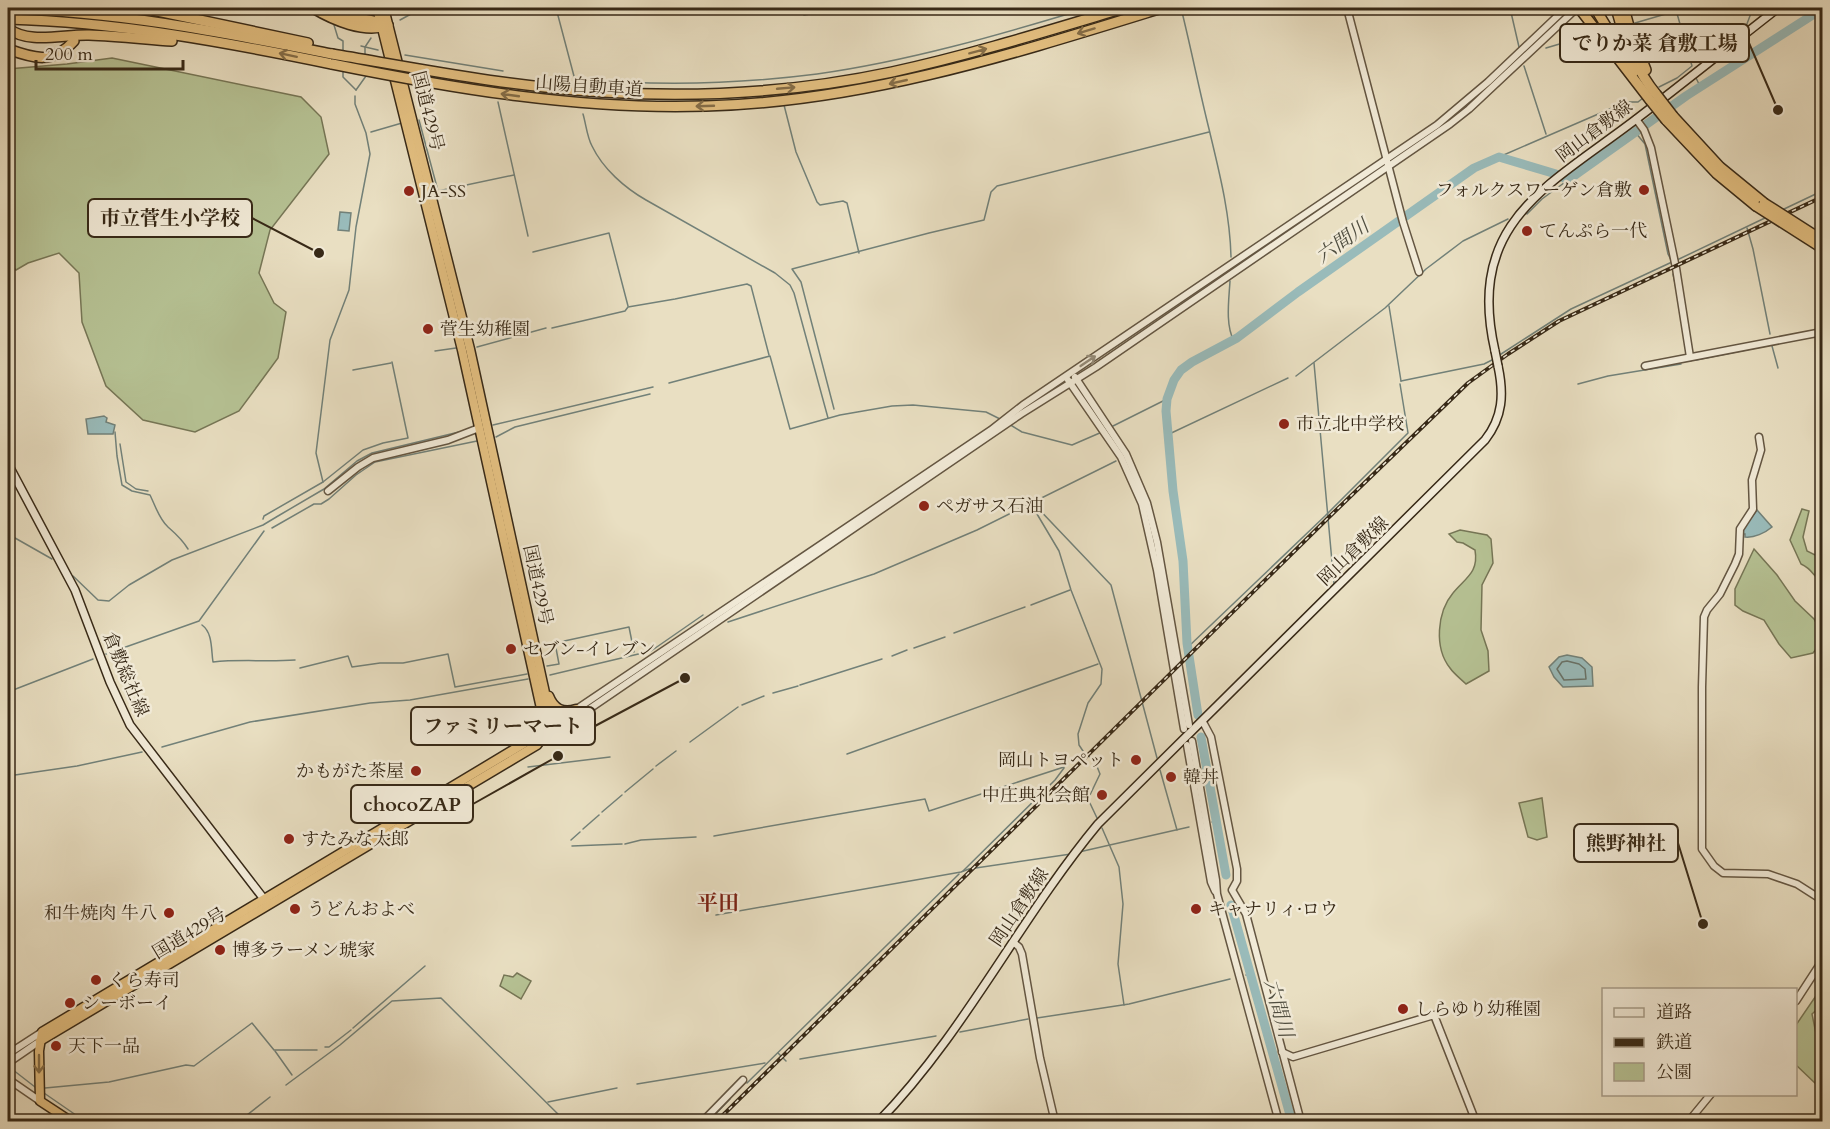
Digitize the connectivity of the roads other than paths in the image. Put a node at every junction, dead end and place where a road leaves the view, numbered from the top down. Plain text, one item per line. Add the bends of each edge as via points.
1 (143, 8) edge
2 (313, 8) edge
3 (322, 8) edge
4 (377, 8) edge
5 (384, 8) edge
6 (1124, 8) edge
7 (1162, 8) edge
8 (1347, 8) edge
9 (1566, 8) edge
10 (1595, 8) edge
11 (1616, 8) edge
12 (1624, 8) edge
13 (1778, 8) edge
14 (8, 9) edge
15 (1579, 9) edge
16 (8, 19) edge
17 (383, 25) junction
18 (8, 28) edge
19 (74, 40) dead end
20 (243, 46) junction
21 (8, 49) edge
22 (332, 54) junction
23 (1653, 97) junction
24 (1637, 121) junction
25 (1388, 163) junction
26 (1760, 204) junction
27 (1822, 240) edge
28 (1822, 248) edge
29 (1419, 272) dead end
30 (1822, 332) edge
31 (1690, 357) junction
32 (1645, 366) dead end
33 (1069, 374) junction
34 (1073, 381) junction
35 (1005, 422) junction
36 (479, 428) junction
37 (1759, 437) dead end
38 (8, 464) edge
39 (328, 491) dead end
40 (542, 679) junction
41 (576, 709) junction
42 (570, 721) junction
43 (1203, 722) junction
44 (548, 725) junction
45 (1186, 727) dead end
46 (535, 742) junction
47 (1189, 743) dead end
48 (1822, 900) edge
49 (266, 902) junction
50 (1013, 942) junction
51 (1822, 961) edge
52 (1797, 999) edge
53 (41, 1037) junction
54 (1282, 1052) junction
55 (8, 1054) edge
56 (1293, 1057) junction
57 (8, 1063) edge
58 (1288, 1071) junction
59 (8, 1079) edge
60 (743, 1080) dead end
61 (39, 1093) junction
62 (1710, 1096) edge
63 (72, 1122) edge
64 (702, 1122) edge
65 (878, 1122) edge
66 (1055, 1122) edge
67 (1279, 1122) edge
68 (1301, 1122) edge
69 (1476, 1122) edge
70 (1688, 1122) edge

1 - 22 highway via 323,46
2 - 17 highway via 347,24
3 - 17 highway
4 - 17 highway, 国道429号
5 - 17 highway, 国道429号
22 -> 6 highway, 山陽自動車道, bridge via 532,86 602,92 760,90 901,69
7 -> 20 highway, 山陽自動車道, bridge via 891,84 806,98 708,106 602,105 531,98 410,80
8 - 25 street
9 - 25 street via 1464,103
10 - 23 highway
11 - 23 highway
12 - 23 highway
13 - 24 main road, 岡山倉敷線
14 - 22 highway, 山陽自動車道 via 123,18
15 - 23 highway
15 - 25 street via 1469,109
16 - 20 highway, 山陽自動車道 via 99,25
17 - 36 highway, 国道429号
17 - 40 highway, 国道429号 via 470,350
18 - 20 highway via 37,37 86,35
19 - 21 highway via 66,50 48,57 37,58
23 - 26 highway, bridge via 1669,118
24 - 31 street via 1651,148
24 - 43 main road, 岡山倉敷線, bridge via 1556,179 1519,213 1508,230 1494,261 1488,303 1503,391 1494,430
25 - 29 street
33 -> 25 street
25 - 34 street
26 - 27 highway, bridge
26 - 28 highway, bridge
30 - 31 street
31 - 32 street
33 - 34 street
33 - 35 street
34 - 35 street
34 - 45 street via 1136,473 1151,515
35 - 41 street
35 - 42 street
36 - 39 street via 448,440 373,458
36 - 44 highway, 国道429号
37 - 48 street via 1761,450 1752,480 1753,509 1740,529 1735,564 1704,618 1702,849 1723,873 1764,873 1797,884
38 - 49 main road, 倉敷総社線 via 75,590 129,725
40 - 41 highway via 556,707 565,711
40 - 44 highway, 国道429号
41 - 44 street
42 - 44 highway
42 - 46 street
43 - 50 main road, 岡山倉敷線 via 1110,812 1072,856
43 - 54 street via 1211,736 1237,869 1232,890 1246,914
44 - 46 highway, 国道429号 via 541,729
46 - 49 highway, 国道429号
47 - 67 street via 1217,894
49 - 53 highway, 国道429号
50 - 65 main road, 岡山倉敷線 via 943,1044
50 - 66 street via 1022,954
51 - 52 street
53 - 55 street
53 - 57 street
53 -> 61 highway
54 - 56 street
54 - 58 street
56 - 58 street
56 - 69 street via 1434,1015
58 - 68 street
59 - 61 street
60 - 64 street
61 - 63 highway
62 - 70 street

